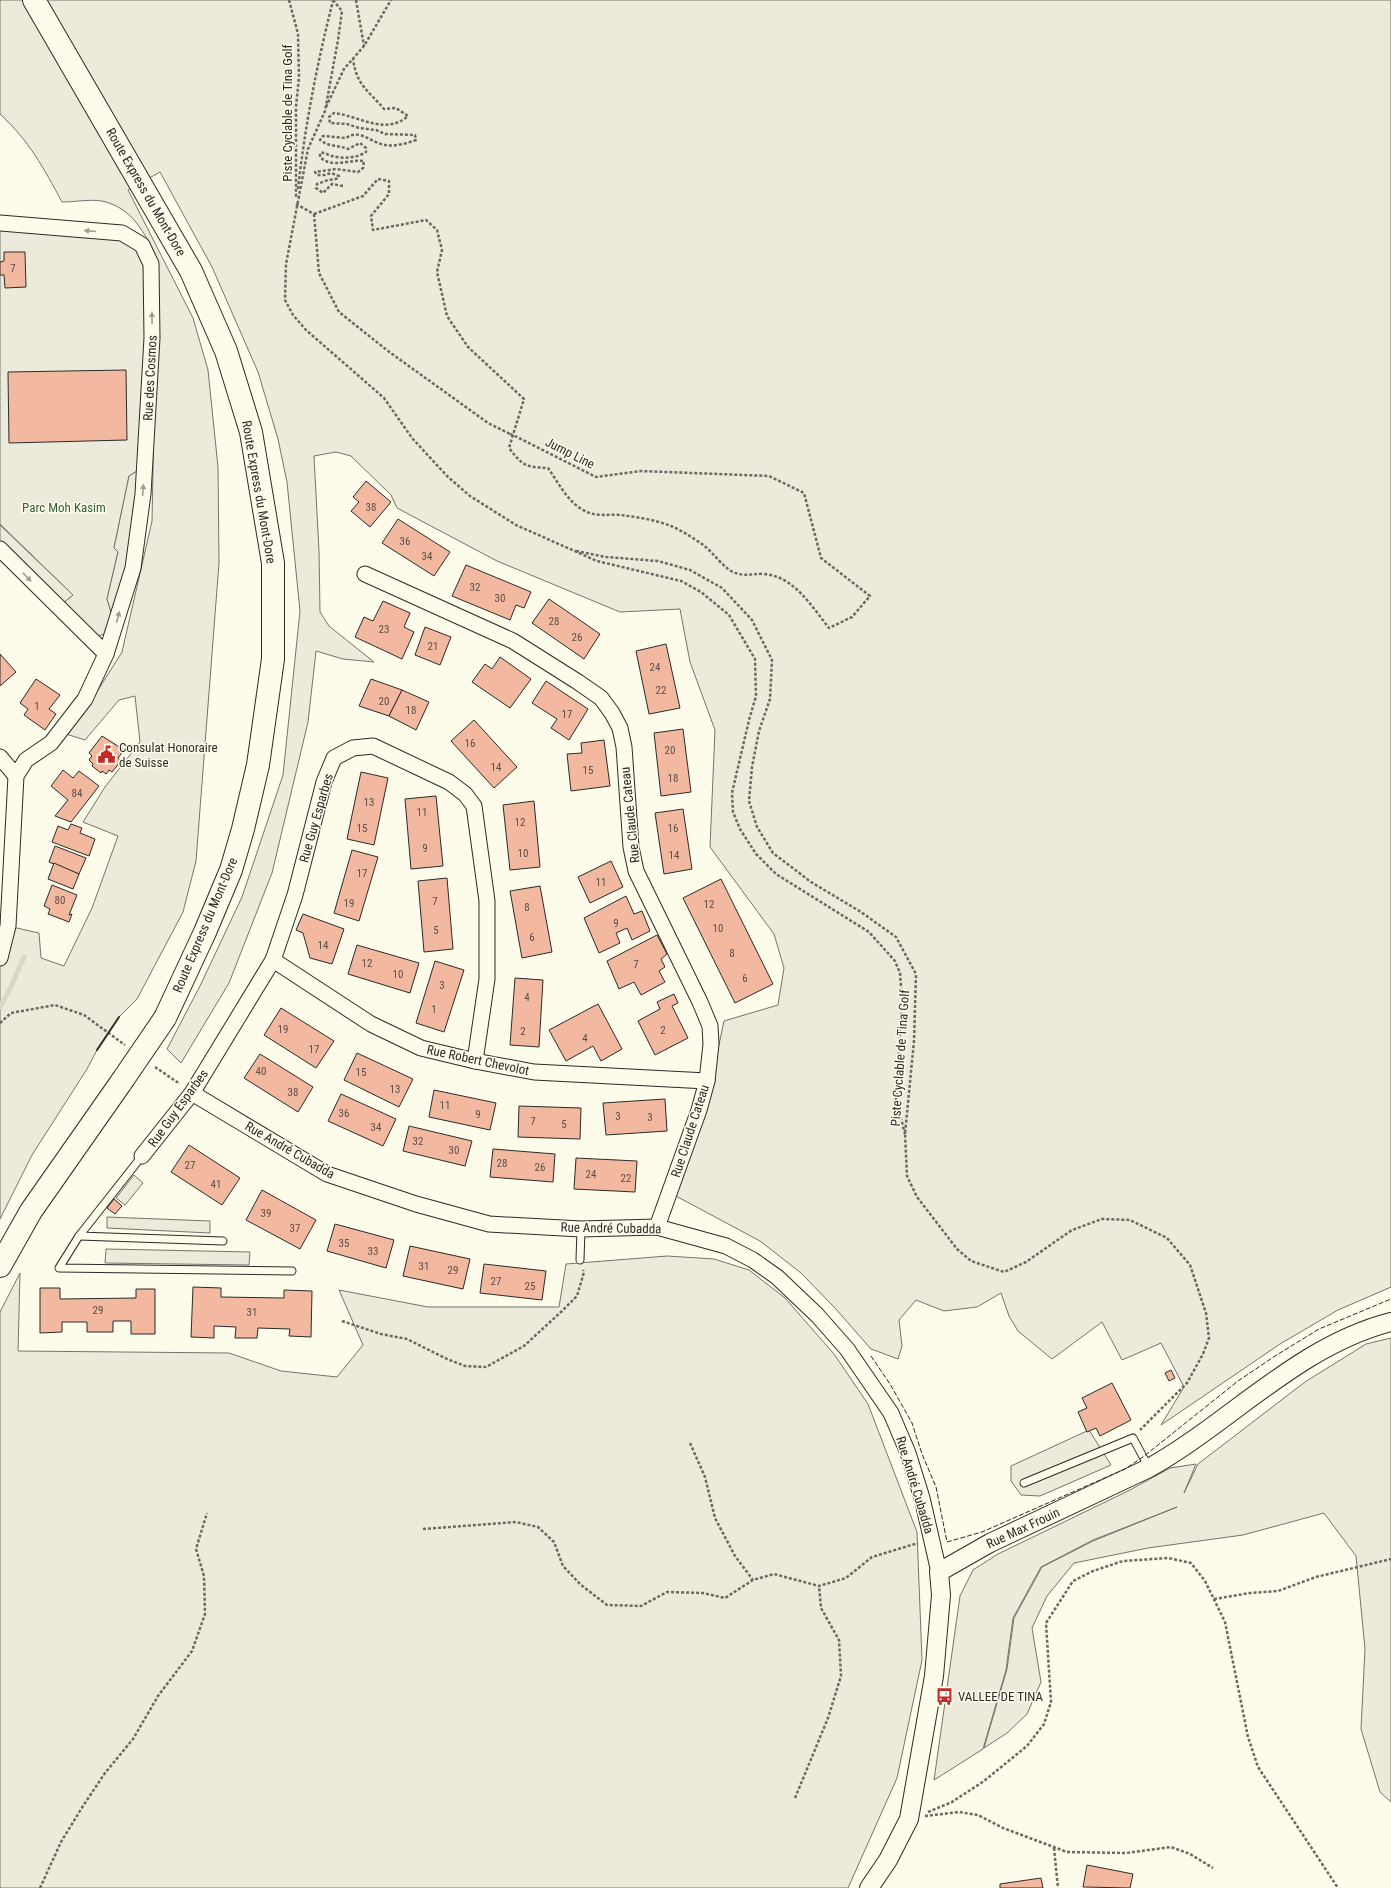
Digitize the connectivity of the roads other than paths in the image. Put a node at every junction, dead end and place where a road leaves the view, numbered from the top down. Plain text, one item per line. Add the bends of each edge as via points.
1 (34, 0) edge
2 (0, 223) edge
3 (0, 549) edge
4 (365, 574) dead end
5 (106, 654) junction
6 (0, 757) edge
7 (16, 776) junction
8 (4, 923) edge
9 (0, 958) edge
10 (273, 960) junction
11 (475, 1061) junction
12 (707, 1081) junction
13 (192, 1093) junction
14 (142, 1156) joint
15 (657, 1227) junction
16 (581, 1229) junction
17 (79, 1236) junction
18 (223, 1241) dead end
19 (580, 1260) road end
20 (0, 1266) edge
21 (292, 1271) dead end
22 (1391, 1322) edge
23 (1149, 1468) junction
24 (1024, 1483) dead end
25 (939, 1572) junction
26 (869, 1888) edge

1 - 20 main road, Route Express du Mont-Dore, bridge via 191,271 226,351 251,432 273,563 273,659 258,765 243,829 231,870 205,932 165,1018 31,1211
5 -> 2 street, Rue des Cosmos via 133,568 143,494 152,338 151,264 142,245 122,233
3 -> 5 street
4 - 12 street, Rue Claude Cateau via 513,641 600,698 612,713 620,728 624,747 631,847 636,871 710,1026
5 - 7 street, Rue des Cosmos via 85,699 51,743 26,760
6 - 7 street
7 - 8 street
8 - 9 street
10 - 11 street, Rue Robert Chevolot via 371,1024 421,1048
10 - 11 street, Rue Guy Esparbes via 295,895 324,782 334,758 353,748 373,746 449,782 465,794 474,806 487,901 487,979
10 - 13 street, Rue Guy Esparbes
11 - 12 street, Rue Robert Chevolot via 534,1072
12 - 15 street, Rue Claude Cateau
13 - 14 street, Rue Guy Esparbes
13 - 16 street, Rue André Cubadda via 327,1174 416,1204 489,1224
14 - 17 lane
15 - 16 street, Rue André Cubadda
15 - 25 street, Rue André Cubadda via 726,1246 753,1260 777,1276 847,1349 891,1413 908,1453
16 - 19 lane
17 - 18 lane
17 - 21 lane via 59,1268
22 - 23 street, Rue Max Frouin via 1329,1346 1298,1365 1172,1456
23 - 24 lane via 1133,1438
23 - 25 street, Rue Max Frouin via 990,1543
25 - 26 street via 941,1595 934,1676 909,1819 888,1860

